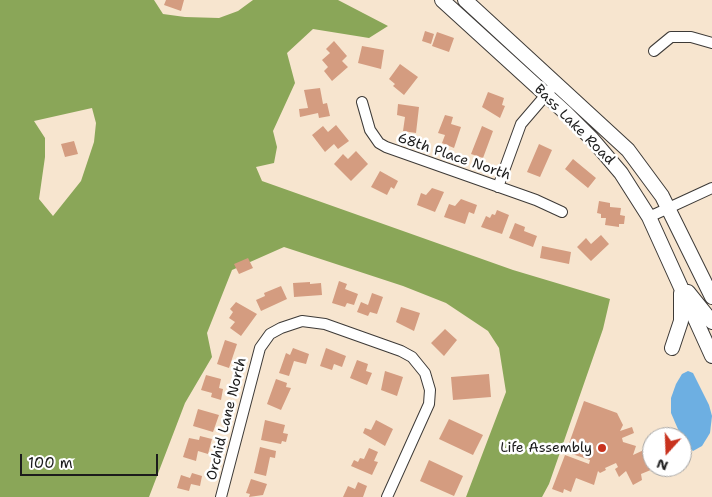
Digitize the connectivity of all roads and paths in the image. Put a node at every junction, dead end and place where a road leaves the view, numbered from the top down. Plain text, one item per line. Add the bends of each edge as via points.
1 (442, 0) edge
2 (467, 1) edge
3 (456, 13) junction
4 (712, 43) edge
5 (654, 50) dead end
6 (556, 83) junction
7 (545, 95) junction
8 (362, 102) dead end
9 (498, 186) junction
10 (712, 188) edge
11 (668, 208) junction
12 (562, 212) dead end
13 (649, 217) junction
14 (680, 282) junction
15 (712, 296) edge
16 (712, 322) edge
17 (672, 348) dead end
18 (712, 356) edge
19 (221, 497) edge
20 (387, 497) edge

1 - 3 main road, Bass Lake Road
2 - 3 street
2 - 6 main road, Bass Lake Road
3 - 7 main road, Bass Lake Road
4 - 5 street via 691,37 671,37
6 - 7 street
6 - 11 main road, Bass Lake Road via 628,150
7 - 9 street via 521,124
7 - 13 main road, Bass Lake Road via 606,155
8 - 9 street, 68th Place North via 370,130 379,143
9 - 12 street, 68th Place North
10 - 11 street
11 - 13 street
11 - 15 main road, Bass Lake Road
13 - 14 main road, Bass Lake Road
14 - 16 main road
14 - 17 main road via 681,321
14 - 18 main road, Bass Lake Road
19 - 20 street, Orchid Lane North via 255,362 264,342 281,328 302,321 325,324 400,351 412,357 428,380 429,404

